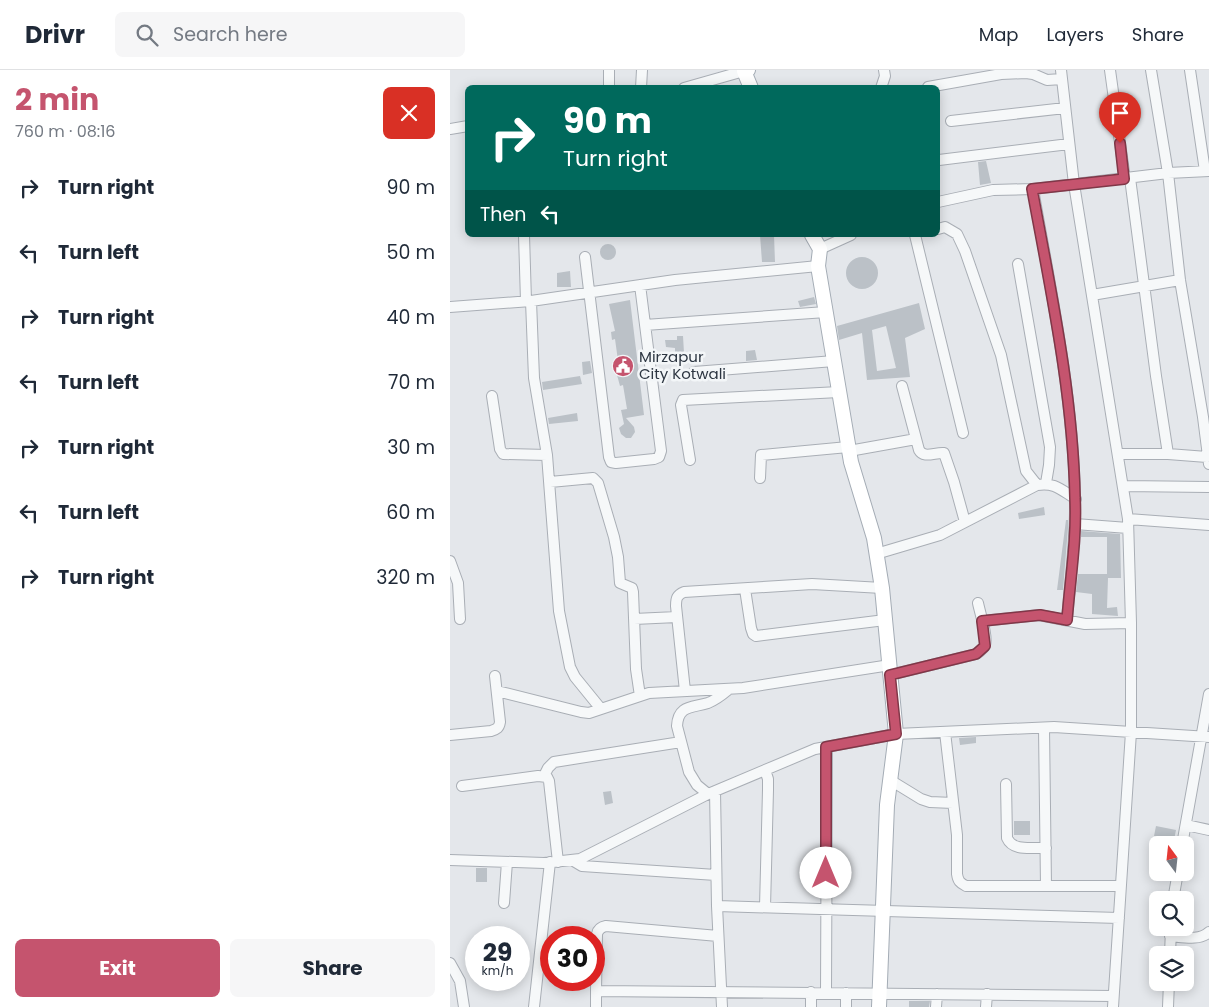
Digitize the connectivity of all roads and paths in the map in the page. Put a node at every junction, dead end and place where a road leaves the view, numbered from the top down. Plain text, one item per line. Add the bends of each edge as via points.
1 (609, 70) edge
2 (642, 70) edge
3 (746, 70) edge
4 (1110, 70) edge
5 (1151, 70) edge
6 (1190, 70) edge
7 (1061, 74) edge
8 (609, 85) edge
9 (641, 85) edge
10 (694, 85) edge
11 (750, 85) edge
12 (939, 85) edge
13 (1065, 108) junction
14 (951, 121) dead end
15 (465, 126) edge
16 (450, 129) edge
17 (1069, 144) junction
18 (940, 160) edge
19 (1208, 172) edge
20 (1168, 173) junction
21 (1127, 179) junction
22 (1074, 184) junction
23 (1032, 189) junction
24 (940, 202) edge
25 (940, 228) edge
26 (524, 237) edge
27 (814, 237) edge
28 (832, 237) edge
29 (846, 237) edge
30 (915, 237) edge
31 (824, 247) junction
32 (585, 257) dead end
33 (1018, 264) dead end
34 (818, 266) junction
35 (1180, 280) junction
36 (640, 285) junction
37 (1144, 286) junction
38 (588, 293) junction
39 (1092, 295) junction
40 (528, 301) junction
41 (450, 307) edge
42 (826, 312) junction
43 (645, 325) junction
44 (834, 362) junction
45 (694, 372) dead end
46 (902, 386) dead end
47 (839, 392) junction
48 (492, 396) dead end
49 (963, 433) dead end
50 (916, 438) junction
51 (849, 449) junction
52 (1118, 454) junction
53 (1168, 454) junction
54 (547, 455) junction
55 (690, 460) dead end
56 (1208, 460) edge
57 (760, 478) dead end
58 (550, 482) junction
59 (1041, 484) junction
60 (1123, 486) junction
61 (1209, 487) edge
62 (1076, 499) junction
63 (965, 522) junction
64 (1128, 523) junction
65 (1075, 524) junction
66 (1209, 525) edge
67 (876, 554) junction
68 (450, 561) edge
69 (882, 588) junction
70 (745, 589) junction
71 (978, 603) dead end
72 (677, 617) junction
73 (460, 619) dead end
74 (634, 619) junction
75 (885, 620) junction
76 (1067, 620) junction
77 (982, 621) junction
78 (1131, 623) junction
79 (890, 670) junction
80 (495, 676) dead end
81 (728, 690) junction
82 (497, 691) junction
83 (685, 691) junction
84 (1209, 694) edge
85 (640, 696) junction
86 (600, 709) junction
87 (1044, 728) junction
88 (945, 732) junction
89 (1130, 732) junction
90 (896, 734) junction
91 (450, 735) edge
92 (1205, 737) edge
93 (681, 742) junction
94 (826, 747) junction
95 (765, 770) junction
96 (544, 776) junction
97 (890, 780) junction
98 (1006, 784) dead end
99 (462, 786) dead end
100 (711, 793) junction
101 (952, 803) junction
102 (1186, 825) junction
103 (1209, 830) edge
104 (1184, 836) edge
105 (1046, 848) junction
106 (450, 860) edge
107 (572, 860) junction
108 (507, 862) junction
109 (554, 862) junction
110 (716, 874) junction
111 (1046, 886) junction
112 (1120, 886) junction
113 (504, 903) dead end
114 (716, 906) junction
115 (765, 907) junction
116 (826, 909) junction
117 (882, 911) junction
118 (1118, 918) junction
119 (605, 926) edge
120 (1209, 932) edge
121 (718, 936) junction
122 (1190, 936) edge
123 (450, 963) edge
124 (596, 991) joint
125 (1169, 991) edge
126 (722, 992) junction
127 (811, 992) junction
128 (826, 993) junction
129 (846, 993) junction
130 (937, 994) junction
131 (987, 994) junction
132 (1032, 995) junction
133 (1113, 996) junction
134 (879, 1000) edge
135 (464, 1007) edge
136 (534, 1007) edge
137 (596, 1007) edge
138 (722, 1007) edge
139 (811, 1007) edge
140 (846, 1007) edge
141 (936, 1007) edge
142 (986, 1007) edge
143 (1031, 1007) edge
144 (1113, 1007) edge
145 (1168, 1007) edge

1 - 8 street
2 - 9 street
3 - 10 street
3 - 11 main road
4 - 21 street
5 - 20 street
6 - 19 street
7 - 12 street via 1047,80 1026,73 1001,74
7 - 13 street
13 - 14 street
13 - 17 street
15 - 16 street
17 - 18 street
17 - 22 street
19 - 20 street
20 - 21 street
20 - 35 street
21 - 22 street
21 - 37 street
22 - 23 street
22 - 39 street
23 - 24 street via 993,190
23 - 62 street via 1064,361
25 - 59 street via 945,227 957,234 965,251 1001,355 1026,471
26 - 40 street
27 - 31 main road
28 - 31 street
29 - 31 street
30 - 49 street
31 - 34 main road
32 - 38 street
33 - 59 street via 1050,448 1050,466
34 - 36 street
34 - 42 main road
35 - 37 street
35 - 56 street
36 - 38 street
36 - 43 street
37 - 39 street
37 - 53 street
38 - 40 street
38 - 43 street via 611,462 654,460 661,451
39 - 52 street
40 - 41 street
40 - 54 street via 534,378
42 - 43 street
42 - 44 main road
44 - 45 street
44 - 47 main road
46 - 50 street
47 - 51 main road
47 - 55 street via 683,400 681,405
48 - 54 street via 503,454
50 - 51 street
50 - 63 street via 920,453 944,453
51 - 57 street via 761,455
51 - 67 main road
52 - 53 street
52 - 60 street
53 - 56 street
54 - 58 street
58 - 74 street via 596,479 614,537 618,579 632,588
58 - 86 street via 559,611 570,667
59 - 62 street via 1054,484
59 - 63 street
60 - 61 street
60 - 64 street
62 - 65 street
63 - 67 street via 940,535
64 - 65 street
64 - 66 street
64 - 78 street
65 - 76 street
67 - 69 main road
68 - 73 street via 458,583
69 - 70 street via 812,584
69 - 75 main road
70 - 72 street via 684,592 676,600
70 - 75 street via 751,628 756,636
71 - 77 street
72 - 74 street
72 - 83 street
74 - 85 street
75 - 79 main road
76 - 77 street via 1040,615
76 - 78 street via 1085,624
77 - 79 street via 985,646 976,654
78 - 89 street
79 - 81 street
79 - 90 main road
80 - 82 street
81 - 83 street
81 - 93 street via 715,700 680,713 677,726
82 - 86 street via 581,712
82 - 91 street via 500,722 496,730
83 - 85 street
84 - 92 street
85 - 86 street
87 - 88 street
87 - 89 street
87 - 105 street
88 - 90 street
88 - 101 street
89 - 92 street
89 - 112 street
90 - 94 street
90 - 97 main road
92 - 102 street
93 - 96 street via 554,762
93 - 100 street via 692,778
94 - 95 street
94 - 116 street
95 - 100 street
95 - 115 street via 768,790
96 - 99 street
96 - 109 street via 549,781
97 - 101 street via 921,799
97 - 117 main road
98 - 105 street via 1007,838 1010,844 1014,847
100 - 107 street via 580,859
100 - 110 street
101 - 111 street via 958,880 961,884
102 - 103 street
102 - 104 street
105 - 111 street
106 - 108 street
107 - 109 street
107 - 110 street via 582,866
108 - 109 street
108 - 113 street
109 - 136 street
110 - 114 street
111 - 112 street
112 - 118 street
114 - 115 street
114 - 121 street
115 - 116 street
116 - 117 street
116 - 128 street
117 - 118 street
117 - 134 main road
118 - 133 street
119 - 121 street
120 - 122 street via 1199,938
121 - 126 street
123 - 135 street via 463,989
124 - 126 street
124 - 137 street
125 - 145 street
126 - 127 street
126 - 138 street
127 - 128 street
127 - 139 street
128 - 129 street
129 - 134 street
129 - 140 street
130 - 131 street
130 - 134 street
130 - 141 street
131 - 132 street
131 - 142 street
132 - 133 street
132 - 143 street
133 - 144 street

